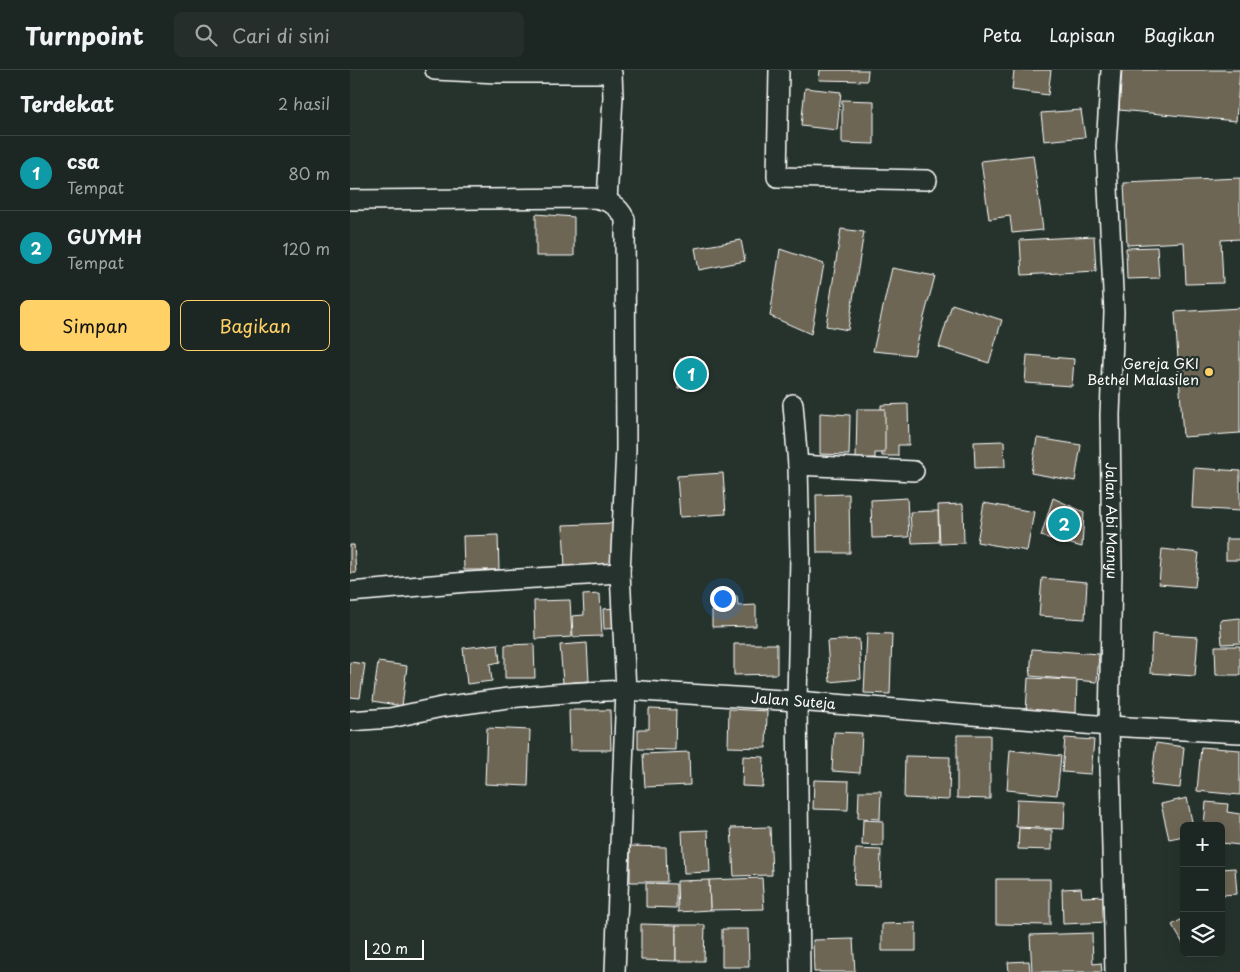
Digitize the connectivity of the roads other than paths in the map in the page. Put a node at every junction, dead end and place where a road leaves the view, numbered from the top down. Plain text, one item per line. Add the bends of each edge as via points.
1 (435, 70) edge
2 (779, 70) edge
3 (1111, 70) edge
4 (612, 72) edge
5 (927, 180) dead end
6 (350, 200) edge
7 (608, 201) junction
8 (793, 404) dead end
9 (798, 465) junction
10 (914, 470) dead end
11 (620, 573) junction
12 (350, 592) edge
13 (626, 690) junction
14 (797, 701) junction
15 (350, 721) edge
16 (1109, 726) junction
17 (1240, 733) edge
18 (615, 972) edge
19 (800, 972) edge
20 (1115, 972) edge

1 - 4 street
2 - 5 street via 777,176
3 - 16 street, Jalan Abi Manyu via 1106,146 1114,312 1110,415
4 - 7 street
6 - 7 street via 594,198
7 - 11 street via 620,209 626,235 626,449
8 - 9 street
9 - 10 street
9 - 14 street
11 - 12 street
11 - 13 street
13 - 14 street, Jalan Suteja
13 - 15 street, Jalan Suteja via 508,698 390,718
13 - 18 street
14 - 16 street, Jalan Suteja
14 - 19 street
16 - 17 street, Jalan Suteja
16 - 20 street, Jalan Abi Manyu

